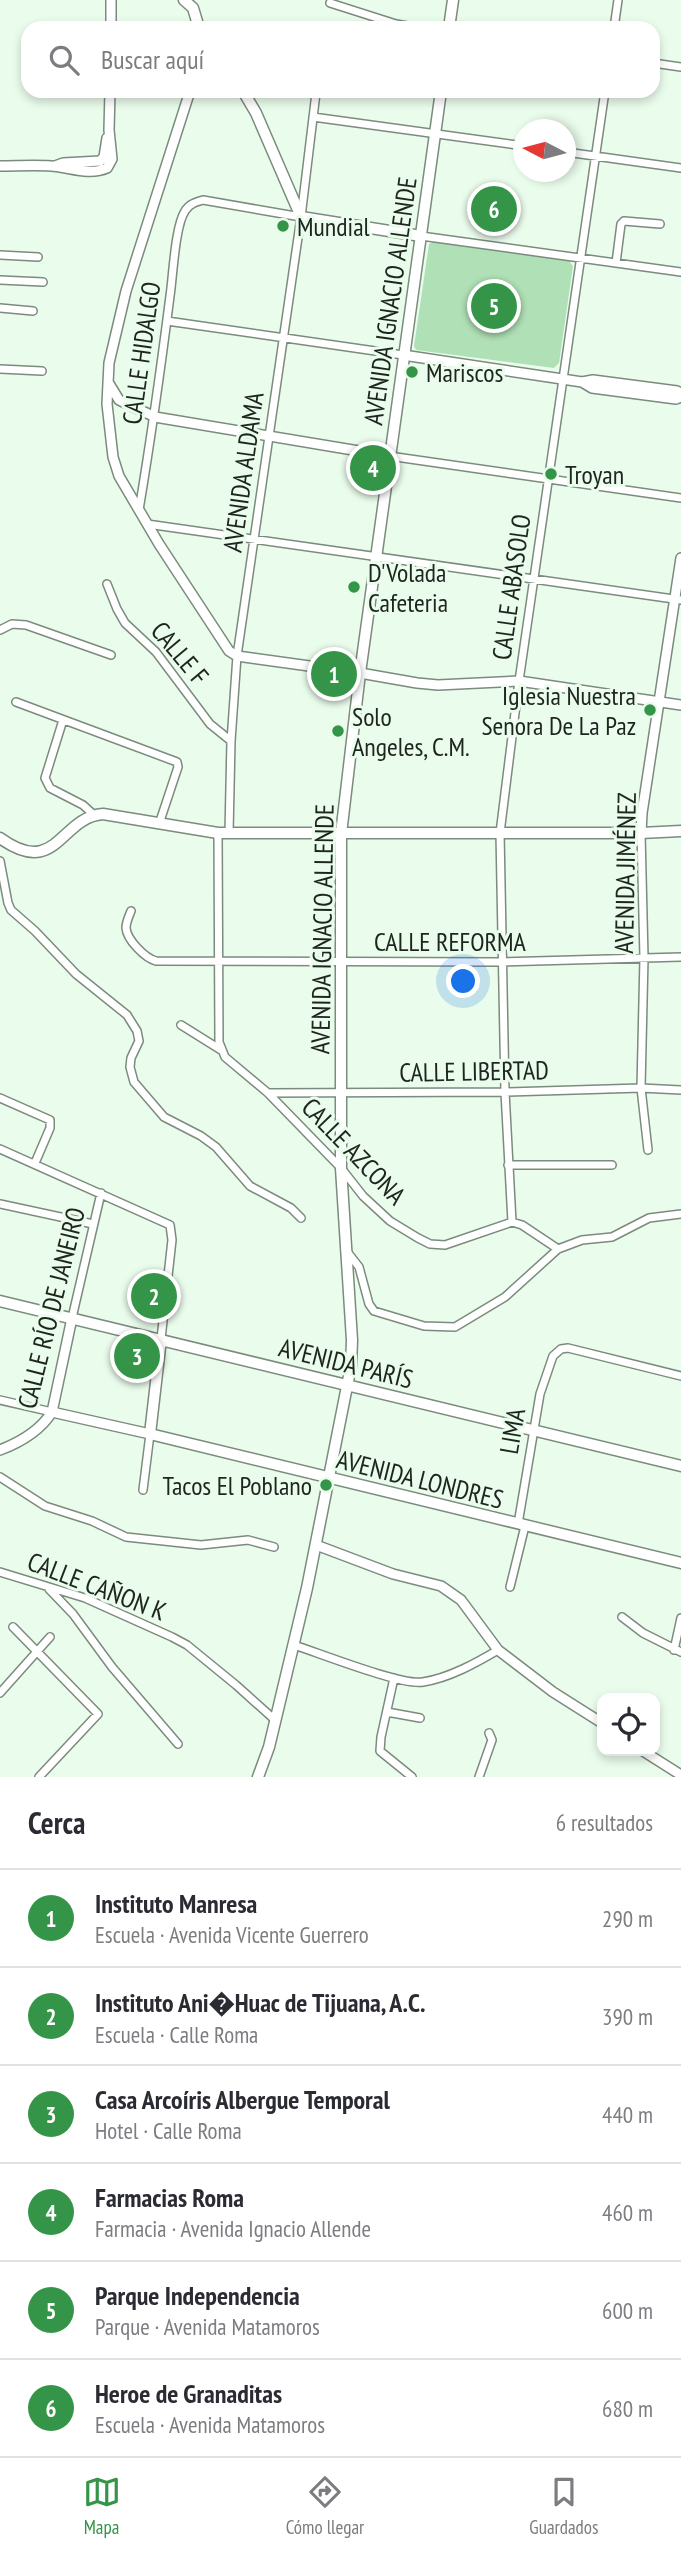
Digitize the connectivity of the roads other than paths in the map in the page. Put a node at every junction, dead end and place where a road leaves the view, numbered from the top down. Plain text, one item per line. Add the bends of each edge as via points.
1 (111, 0) edge
2 (184, 0) edge
3 (453, 0) edge
4 (618, 0) edge
5 (330, 3) dead end
6 (194, 4) edge
7 (111, 21) edge
8 (387, 21) edge
9 (450, 21) edge
10 (615, 21) edge
11 (660, 63) edge
12 (681, 67) edge
13 (110, 98) edge
14 (188, 98) edge
15 (247, 98) edge
16 (315, 98) edge
17 (440, 98) edge
18 (604, 98) edge
19 (313, 117) junction
20 (436, 134) junction
21 (513, 145) edge
22 (576, 153) edge
23 (595, 156) junction
24 (0, 166) edge
25 (681, 168) edge
26 (301, 217) junction
27 (660, 224) dead end
28 (421, 236) junction
29 (0, 255) edge
30 (38, 257) dead end
31 (580, 258) junction
32 (616, 263) junction
33 (681, 272) edge
34 (0, 280) edge
35 (43, 282) dead end
36 (0, 308) edge
37 (33, 311) dead end
38 (167, 321) junction
39 (283, 338) junction
40 (403, 355) junction
41 (0, 369) edge
42 (42, 371) dead end
43 (562, 379) junction
44 (107, 380) junction
45 (681, 395) edge
46 (155, 417) junction
47 (270, 437) junction
48 (389, 456) junction
49 (549, 478) junction
50 (681, 498) edge
51 (139, 510) junction
52 (147, 524) junction
53 (256, 540) junction
54 (376, 557) junction
55 (681, 558) edge
56 (534, 580) junction
57 (107, 584) dead end
58 (678, 600) edge
59 (0, 629) edge
60 (111, 654) dead end
61 (237, 656) junction
62 (360, 673) junction
63 (519, 681) junction
64 (659, 701) junction
65 (16, 702) dead end
66 (681, 705) edge
67 (63, 720) junction
68 (231, 741) junction
69 (94, 815) junction
70 (159, 824) junction
71 (681, 831) edge
72 (223, 833) junction
73 (500, 833) junction
74 (641, 833) junction
75 (341, 834) junction
76 (0, 838) edge
77 (0, 861) edge
78 (131, 911) dead end
79 (681, 957) edge
80 (644, 958) junction
81 (218, 962) junction
82 (341, 962) junction
83 (502, 962) junction
84 (181, 1025) dead end
85 (221, 1051) junction
86 (640, 1088) junction
87 (681, 1090) edge
88 (341, 1092) junction
89 (505, 1092) junction
90 (268, 1093) junction
91 (0, 1097) edge
92 (0, 1149) edge
93 (648, 1150) dead end
94 (35, 1163) junction
95 (508, 1165) junction
96 (612, 1165) dead end
97 (341, 1168) junction
98 (101, 1193) junction
99 (0, 1204) edge
100 (681, 1214) edge
101 (301, 1218) dead end
102 (512, 1222) junction
103 (93, 1224) junction
104 (345, 1249) junction
105 (558, 1249) junction
106 (0, 1301) edge
107 (72, 1318) junction
108 (161, 1339) junction
109 (681, 1376) edge
110 (348, 1384) junction
111 (0, 1400) edge
112 (52, 1412) junction
113 (533, 1432) junction
114 (150, 1434) junction
115 (0, 1450) edge
116 (681, 1466) edge
117 (0, 1478) edge
118 (330, 1478) junction
119 (143, 1490) dead end
120 (522, 1525) junction
121 (316, 1545) junction
122 (274, 1547) dead end
123 (681, 1563) edge
124 (0, 1573) edge
125 (510, 1587) dead end
126 (48, 1588) junction
127 (622, 1617) dead end
128 (681, 1618) edge
129 (13, 1627) dead end
130 (50, 1637) dead end
131 (293, 1644) junction
132 (498, 1650) junction
133 (677, 1651) edge
134 (37, 1652) junction
135 (394, 1678) junction
136 (0, 1693) edge
137 (387, 1712) junction
138 (420, 1718) dead end
139 (275, 1720) junction
140 (597, 1720) edge
141 (489, 1732) dead end
142 (178, 1744) dead end
143 (651, 1756) edge
144 (681, 1775) edge
145 (39, 1777) edge
146 (258, 1777) edge
147 (412, 1777) edge
148 (479, 1777) edge

1 - 7 street
2 - 6 main road
3 - 9 main road
4 - 10 street
5 - 8 street
11 - 12 street
13 - 24 street via 109,165 67,170
14 - 44 street via 130,274
15 - 26 main road
16 - 19 street, AVENIDA ALDAMA
17 - 20 main road, AVENIDA IGNACIO ALLENDE
18 - 23 street, CALLE ABASOLO
19 - 20 street
19 - 26 street, AVENIDA ALDAMA
20 - 21 street
20 - 28 main road, AVENIDA IGNACIO ALLENDE
22 - 23 street
23 - 25 street
23 - 31 street, CALLE ABASOLO
26 - 28 main road
26 - 38 street, CALLE HIDALGO via 203,200 191,204 181,219
26 - 39 street, AVENIDA ALDAMA
27 - 32 street via 624,221
28 - 31 street
28 - 40 main road, AVENIDA IGNACIO ALLENDE
29 - 30 street
31 - 32 street
31 - 43 street, CALLE ABASOLO
32 - 33 street
34 - 35 street
36 - 37 street
38 - 39 street
38 - 46 street, CALLE HIDALGO
39 - 40 street
39 - 47 street, AVENIDA ALDAMA
40 - 43 street
40 - 48 main road, AVENIDA IGNACIO ALLENDE
41 - 42 street
43 - 45 street via 592,388 676,399
43 - 49 street, CALLE ABASOLO
44 - 46 street via 119,400
44 - 51 street via 115,465
46 - 47 street
46 - 51 street, CALLE HIDALGO
47 - 48 street
47 - 53 street, AVENIDA ALDAMA
48 - 49 street
48 - 54 main road, AVENIDA IGNACIO ALLENDE
49 - 50 street
49 - 56 street, CALLE ABASOLO
51 - 52 street
52 - 53 street
52 - 61 street via 229,652
53 - 54 street
53 - 61 street, AVENIDA ALDAMA
54 - 56 street
54 - 62 main road, AVENIDA IGNACIO ALLENDE
55 - 58 street, AVENIDA JIMÉNEZ
56 - 58 street
56 - 63 street, CALLE ABASOLO
57 - 68 street, CALLE F via 125,623 156,652 210,724
58 - 64 street, AVENIDA JIMÉNEZ
59 - 60 street via 26,625
61 - 62 street
61 - 68 street, AVENIDA ALDAMA
62 - 63 street via 437,685
62 - 75 main road, AVENIDA IGNACIO ALLENDE
63 - 64 street
63 - 73 street, CALLE ABASOLO
64 - 66 street
64 - 74 street, AVENIDA JIMÉNEZ
65 - 67 street
67 - 69 street via 46,784
67 - 70 street via 177,762
68 - 72 street, AVENIDA ALDAMA
69 - 70 main road
69 - 76 main road via 45,850 23,851
70 - 72 main road
71 - 74 main road
72 - 75 main road
72 - 81 street, AVENIDA ALDAMA
73 - 74 main road
73 - 75 main road
73 - 83 street, CALLE ABASOLO
74 - 80 street, AVENIDA JIMÉNEZ
75 - 82 main road, AVENIDA IGNACIO ALLENDE
77 - 101 street via 12,910 76,974 127,1015 137,1031 139,1041 130,1067 134,1082 164,1117 216,1147 250,1186
78 - 81 street, CALLE REFORMA via 128,933 150,959
79 - 80 street, CALLE REFORMA
80 - 83 street, CALLE REFORMA
80 - 86 street, AVENIDA JIMÉNEZ
81 - 82 street, CALLE REFORMA
81 - 85 street, AVENIDA ALDAMA
82 - 83 street, CALLE REFORMA
82 - 88 main road, AVENIDA IGNACIO ALLENDE
83 - 89 street, CALLE ABASOLO
84 - 85 street, CALLE AZCONA
85 - 90 street, CALLE AZCONA
86 - 87 street, CALLE LIBERTAD
86 - 89 street, CALLE LIBERTAD
86 - 93 street, AVENIDA JIMÉNEZ
88 - 89 street, CALLE LIBERTAD
88 - 90 street, CALLE LIBERTAD
88 - 97 main road, AVENIDA IGNACIO ALLENDE
89 - 95 street, CALLE ABASOLO
90 - 97 street, CALLE AZCONA
91 - 94 street via 50,1120
92 - 94 street
94 - 98 street
95 - 96 street
95 - 102 street, CALLE ABASOLO
97 - 102 street, CALLE AZCONA via 377,1210 430,1244 445,1245
97 - 104 main road, AVENIDA IGNACIO ALLENDE
98 - 103 street, CALLE RÍO DE JANEIRO
98 - 108 street via 170,1225
99 - 103 street
100 - 105 street via 649,1219 612,1237 582,1240
102 - 105 street
103 - 107 street, CALLE RÍO DE JANEIRO
104 - 105 street via 359,1267 374,1311 424,1326 455,1327 505,1297
104 - 110 main road, AVENIDA IGNACIO ALLENDE via 352,1352
106 - 107 main road, AVENIDA PARÍS
107 - 108 main road, AVENIDA PARÍS
107 - 112 street, CALLE RÍO DE JANEIRO
108 - 110 main road, AVENIDA PARÍS
108 - 114 main road
109 - 113 street, LIMA via 561,1349 553,1356
110 - 113 main road, AVENIDA PARÍS
110 - 118 main road, AVENIDA IGNACIO ALLENDE
111 - 112 street
112 - 114 street
112 - 115 street, CALLE RÍO DE JANEIRO via 33,1433
113 - 116 main road, AVENIDA PARÍS
113 - 120 street, LIMA
114 - 118 main road, AVENIDA LONDRES
114 - 119 street
117 - 122 street via 46,1506 126,1537 201,1545 248,1539
118 - 120 main road, AVENIDA LONDRES
118 - 121 main road, AVENIDA IGNACIO ALLENDE
120 - 123 main road, AVENIDA LONDRES
120 - 125 street, LIMA
121 - 131 main road, AVENIDA IGNACIO ALLENDE
121 - 132 street via 393,1574 441,1586 461,1600
124 - 126 street, CALLE CAÑON K
126 - 139 street, CALLE CAÑON K via 106,1606 180,1641
126 - 142 street
127 - 133 street
128 - 133 street
129 - 134 street
130 - 134 street
131 - 135 street
131 - 139 main road, AVENIDA IGNACIO ALLENDE
132 - 135 street via 428,1681
132 - 140 street
134 - 136 street
134 - 145 street via 99,1714
135 - 137 street
137 - 138 street
137 - 147 street via 380,1751
139 - 146 main road, AVENIDA IGNACIO ALLENDE
141 - 148 street via 492,1740
143 - 144 street

